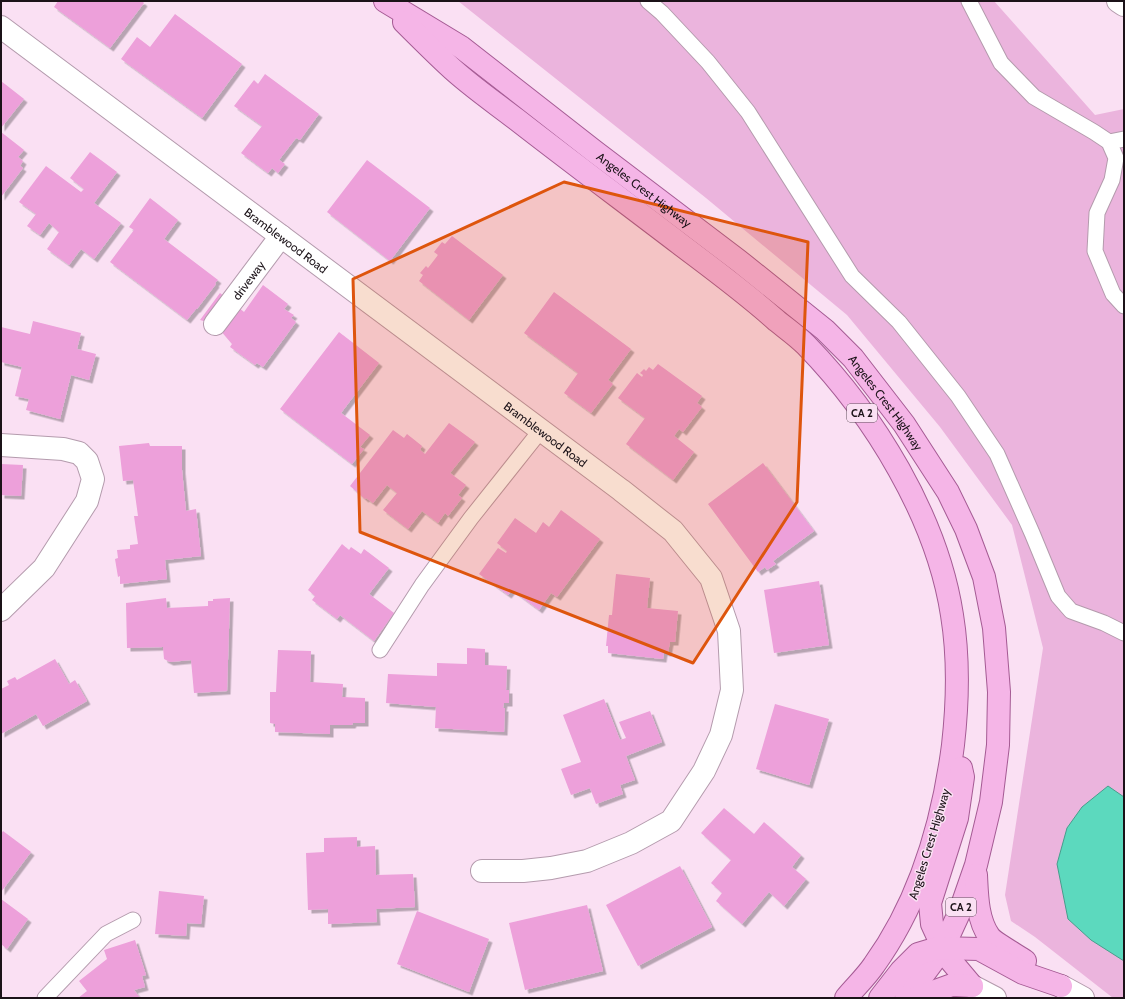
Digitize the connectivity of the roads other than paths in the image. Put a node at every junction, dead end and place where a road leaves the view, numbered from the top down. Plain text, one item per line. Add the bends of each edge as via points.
1 (384, 1) edge
2 (648, 1) edge
3 (969, 1) edge
4 (1118, 1) edge
5 (1124, 6) edge
6 (1, 27) edge
7 (1124, 139) edge
8 (1109, 142) junction
9 (281, 236) junction
10 (1124, 306) edge
11 (215, 324) dead end
12 (541, 430) junction
13 (1, 445) edge
14 (1, 610) edge
15 (1124, 633) edge
16 (380, 650) dead end
17 (954, 733) junction
18 (976, 866) junction
19 (482, 871) dead end
20 (133, 920) dead end
21 (944, 948) junction
22 (972, 986) junction
23 (1060, 986) junction
24 (45, 998) edge
25 (846, 998) edge
26 (880, 998) edge
27 (906, 998) edge
28 (916, 998) edge
29 (995, 998) edge
30 (1083, 998) edge

1 - 17 main road, Angeles Crest Highway / CA 2 via 450,68 750,297 804,344 860,408 904,477 931,538 942,572 952,613 957,657 958,692
1 - 18 main road, Angeles Crest Highway / CA 2 via 461,47 825,330 853,358 904,424 948,492 966,529 984,577 994,628 999,692 998,745 991,802
2 - 15 lane via 708,62 744,107 852,276 899,322 958,396 997,454 1058,596 1071,612
3 - 8 lane via 1001,63 1034,97
4 - 5 street
6 - 9 street, Bramblewood Road
7 - 8 lane
8 - 10 lane via 1116,158 1112,180 1097,213 1095,251 1113,294
9 - 11 street, driveway
9 - 12 street, Bramblewood Road
12 - 16 lane via 471,518 422,585
12 - 19 street, Bramblewood Road via 673,531 711,578 729,631 732,690 721,735 704,771 671,821 631,843 587,861 523,871
13 - 14 street via 63,449 79,453 87,461 93,479 87,501 44,568
17 - 21 main road via 963,777 957,818 930,903 932,924
17 - 25 main road, Angeles Crest Highway / CA 2 via 948,781 937,827 914,896 892,938
18 - 21 main road, Angeles Crest Highway / CA 2
18 - 23 main road via 977,902 989,937
20 - 24 lane via 106,934
21 - 22 main road via 951,961
21 - 23 main road via 979,949 1023,973
21 - 26 main road via 918,954
21 - 27 main road, Angeles Crest Highway / CA 2
22 - 28 main road via 952,985
22 - 29 street
23 - 30 street

